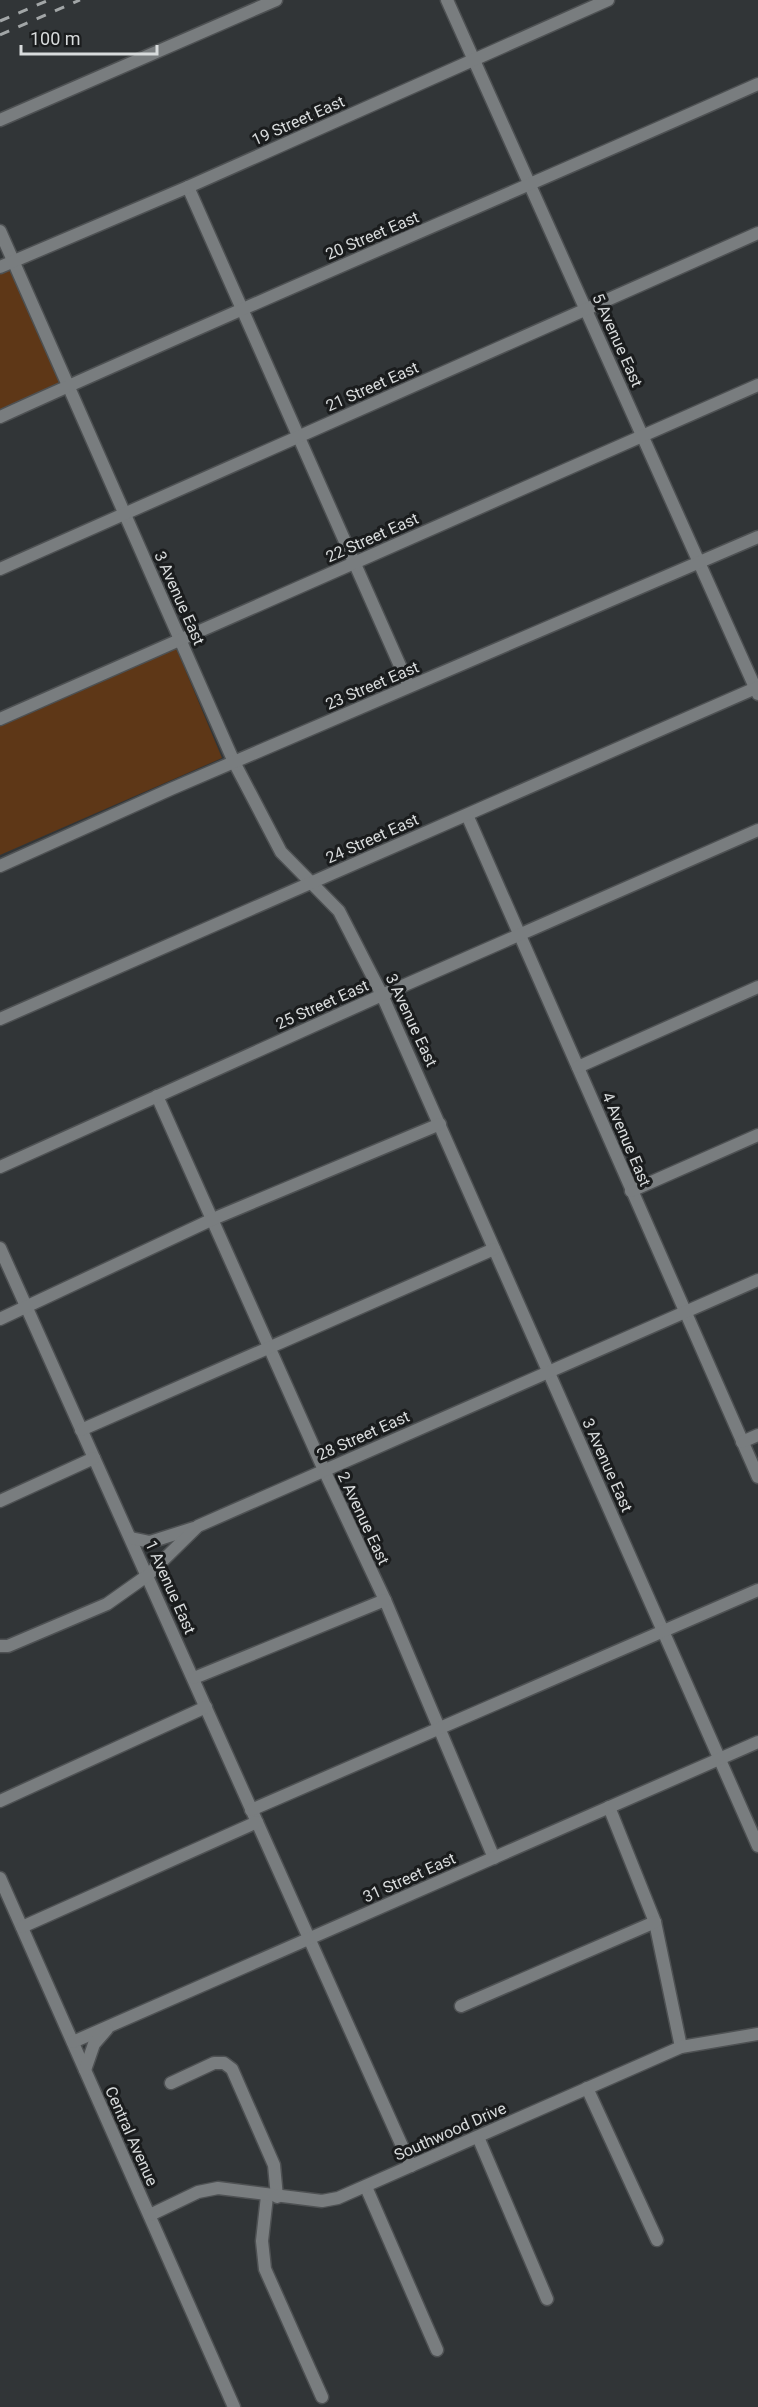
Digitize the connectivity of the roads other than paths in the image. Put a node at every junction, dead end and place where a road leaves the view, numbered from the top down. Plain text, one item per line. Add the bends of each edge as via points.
1 (276, 0) edge
2 (447, 0) edge
3 (608, 0) edge
4 (472, 60) junction
5 (758, 84) edge
6 (0, 120) edge
7 (531, 185) junction
8 (188, 187) junction
9 (0, 231) edge
10 (758, 233) edge
11 (14, 261) junction
12 (0, 267) edge
13 (242, 308) junction
14 (587, 309) junction
15 (758, 385) edge
16 (69, 386) junction
17 (0, 417) edge
18 (643, 435) junction
19 (298, 437) junction
20 (125, 515) junction
21 (758, 537) edge
22 (699, 562) junction
23 (354, 563) junction
24 (0, 569) edge
25 (180, 638) junction
26 (409, 686) junction
27 (757, 690) edge
28 (0, 719) edge
29 (234, 762) junction
30 (467, 815) junction
31 (758, 831) edge
32 (0, 866) edge
33 (312, 883) junction
34 (520, 934) junction
35 (758, 987) edge
36 (382, 994) junction
37 (0, 1019) edge
38 (578, 1067) junction
39 (157, 1096) junction
40 (440, 1124) junction
41 (758, 1135) edge
42 (0, 1167) edge
43 (631, 1191) junction
44 (213, 1219) junction
45 (0, 1248) edge
46 (494, 1249) junction
47 (758, 1280) edge
48 (27, 1307) junction
49 (685, 1312) junction
50 (0, 1319) edge
51 (270, 1349) junction
52 (548, 1372) junction
53 (81, 1430) junction
54 (758, 1435) edge
55 (742, 1442) junction
56 (94, 1458) junction
57 (324, 1470) junction
58 (758, 1477) edge
59 (0, 1501) edge
60 (198, 1526) junction
61 (131, 1538) junction
62 (148, 1575) junction
63 (758, 1590) edge
64 (385, 1600) junction
65 (663, 1631) junction
66 (3, 1649) edge
67 (194, 1678) junction
68 (206, 1707) junction
69 (440, 1730) junction
70 (758, 1742) edge
71 (720, 1759) junction
72 (0, 1801) edge
73 (609, 1807) junction
74 (251, 1810) junction
75 (257, 1822) junction
76 (758, 1846) edge
77 (494, 1858) junction
78 (0, 1878) edge
79 (655, 1922) junction
80 (22, 1927) junction
81 (309, 1939) junction
82 (461, 2006) dead end
83 (109, 2027) junction
84 (758, 2034) edge
85 (73, 2042) junction
86 (681, 2047) junction
87 (85, 2070) junction
88 (171, 2083) dead end
89 (587, 2088) junction
90 (478, 2137) junction
91 (411, 2166) junction
92 (366, 2187) junction
93 (272, 2196) junction
94 (150, 2215) junction
95 (657, 2240) dead end
96 (547, 2299) dead end
97 (437, 2350) dead end
98 (322, 2397) dead end
99 (234, 2407) edge

1 - 6 street
2 - 4 street, 5 Avenue East
3 - 4 street, 19 Street East
4 - 7 street, 5 Avenue East
4 - 8 street, 19 Street East
5 - 7 street, 20 Street East
7 - 13 street, 20 Street East
7 - 14 street, 5 Avenue East
8 - 11 street, 19 Street East
8 - 13 street
9 - 11 street, 3 Avenue East
10 - 14 street, 21 Street East
11 - 12 street, 19 Street East
11 - 16 street, 3 Avenue East
13 - 16 street, 20 Street East
13 - 19 street
14 - 18 street, 5 Avenue East
14 - 19 street, 21 Street East
15 - 18 street, 22 Street East
16 - 17 street, 20 Street East
16 - 20 street, 3 Avenue East
18 - 22 street, 5 Avenue East
18 - 23 street, 22 Street East
19 - 20 street, 21 Street East
19 - 23 street
20 - 24 street, 21 Street East
20 - 25 street, 3 Avenue East
21 - 22 street, 23 Street East
22 - 26 street, 23 Street East
22 - 27 street, 5 Avenue East
23 - 25 street, 22 Street East
23 - 26 street
25 - 28 street, 22 Street East
25 - 29 street, 3 Avenue East
26 - 29 street, 23 Street East
27 - 30 street, 24 Street East
29 - 32 street, 23 Street East
29 - 33 street, 3 Avenue East via 281,852
30 - 33 street, 24 Street East
30 - 34 street, 4 Avenue East
31 - 34 street, 25 Street East
33 - 36 street, 3 Avenue East via 339,911
33 - 37 street, 24 Street East
34 - 36 street, 25 Street East
34 - 38 street, 4 Avenue East
35 - 38 street
36 - 39 street, 25 Street East
36 - 40 street, 3 Avenue East
38 - 43 street, 4 Avenue East
39 - 42 street, 25 Street East
39 - 44 street, 2 Avenue East
40 - 44 street
40 - 46 street, 3 Avenue East
41 - 43 street
43 - 49 street, 4 Avenue East
44 - 48 street
44 - 51 street, 2 Avenue East
45 - 48 street, 1 Avenue East
46 - 51 street
46 - 52 street, 3 Avenue East
47 - 49 street, 28 Street East
48 - 50 street
48 - 53 street, 1 Avenue East
49 - 52 street, 28 Street East
49 - 55 street, 4 Avenue East
51 - 53 street
51 - 57 street, 2 Avenue East
52 - 57 street, 28 Street East
52 - 65 street, 3 Avenue East
53 - 56 street, 1 Avenue East
54 - 55 street
55 - 58 street, 4 Avenue East
56 - 59 street
56 - 61 street, 1 Avenue East
57 - 60 street, 28 Street East
57 - 64 street, 2 Avenue East
60 - 61 street via 150,1542
60 - 62 street, 28 Street East
61 - 62 street, 1 Avenue East
62 - 66 street, 28 Street East via 107,1604
62 - 67 street, 1 Avenue East
63 - 65 street
64 - 67 street
64 - 69 street, 2 Avenue East
65 - 69 street
65 - 71 street, 3 Avenue East
67 - 68 street, 1 Avenue East
68 - 72 street
68 - 74 street, 1 Avenue East
69 - 74 street
69 - 77 street, 2 Avenue East
70 - 71 street, 31 Street East
71 - 73 street, 31 Street East
71 - 76 street, 3 Avenue East
73 - 77 street, 31 Street East
73 - 79 street
74 - 75 street, 1 Avenue East
75 - 80 street
75 - 81 street, 1 Avenue East
77 - 81 street, 31 Street East
78 - 80 street, Central Avenue
79 - 82 street
79 - 86 street
80 - 85 street, Central Avenue
81 - 83 street, 31 Street East
81 - 91 street, 1 Avenue East
83 - 85 street, 31 Street East
83 - 87 street via 94,2044
84 - 86 street, Southwood Drive
85 - 87 street, Central Avenue
86 - 89 street, Southwood Drive
87 - 94 street, Central Avenue
88 - 93 street via 214,2063 224,2063 232,2069 274,2165
89 - 90 street, Southwood Drive
89 - 95 street
90 - 91 street, Southwood Drive
90 - 96 street
91 - 92 street, Southwood Drive
92 - 93 street, Southwood Drive via 322,2201
92 - 97 street
93 - 94 street, Southwood Drive via 218,2188 198,2192
93 - 98 street via 262,2241 265,2268
94 - 99 street, Central Avenue

